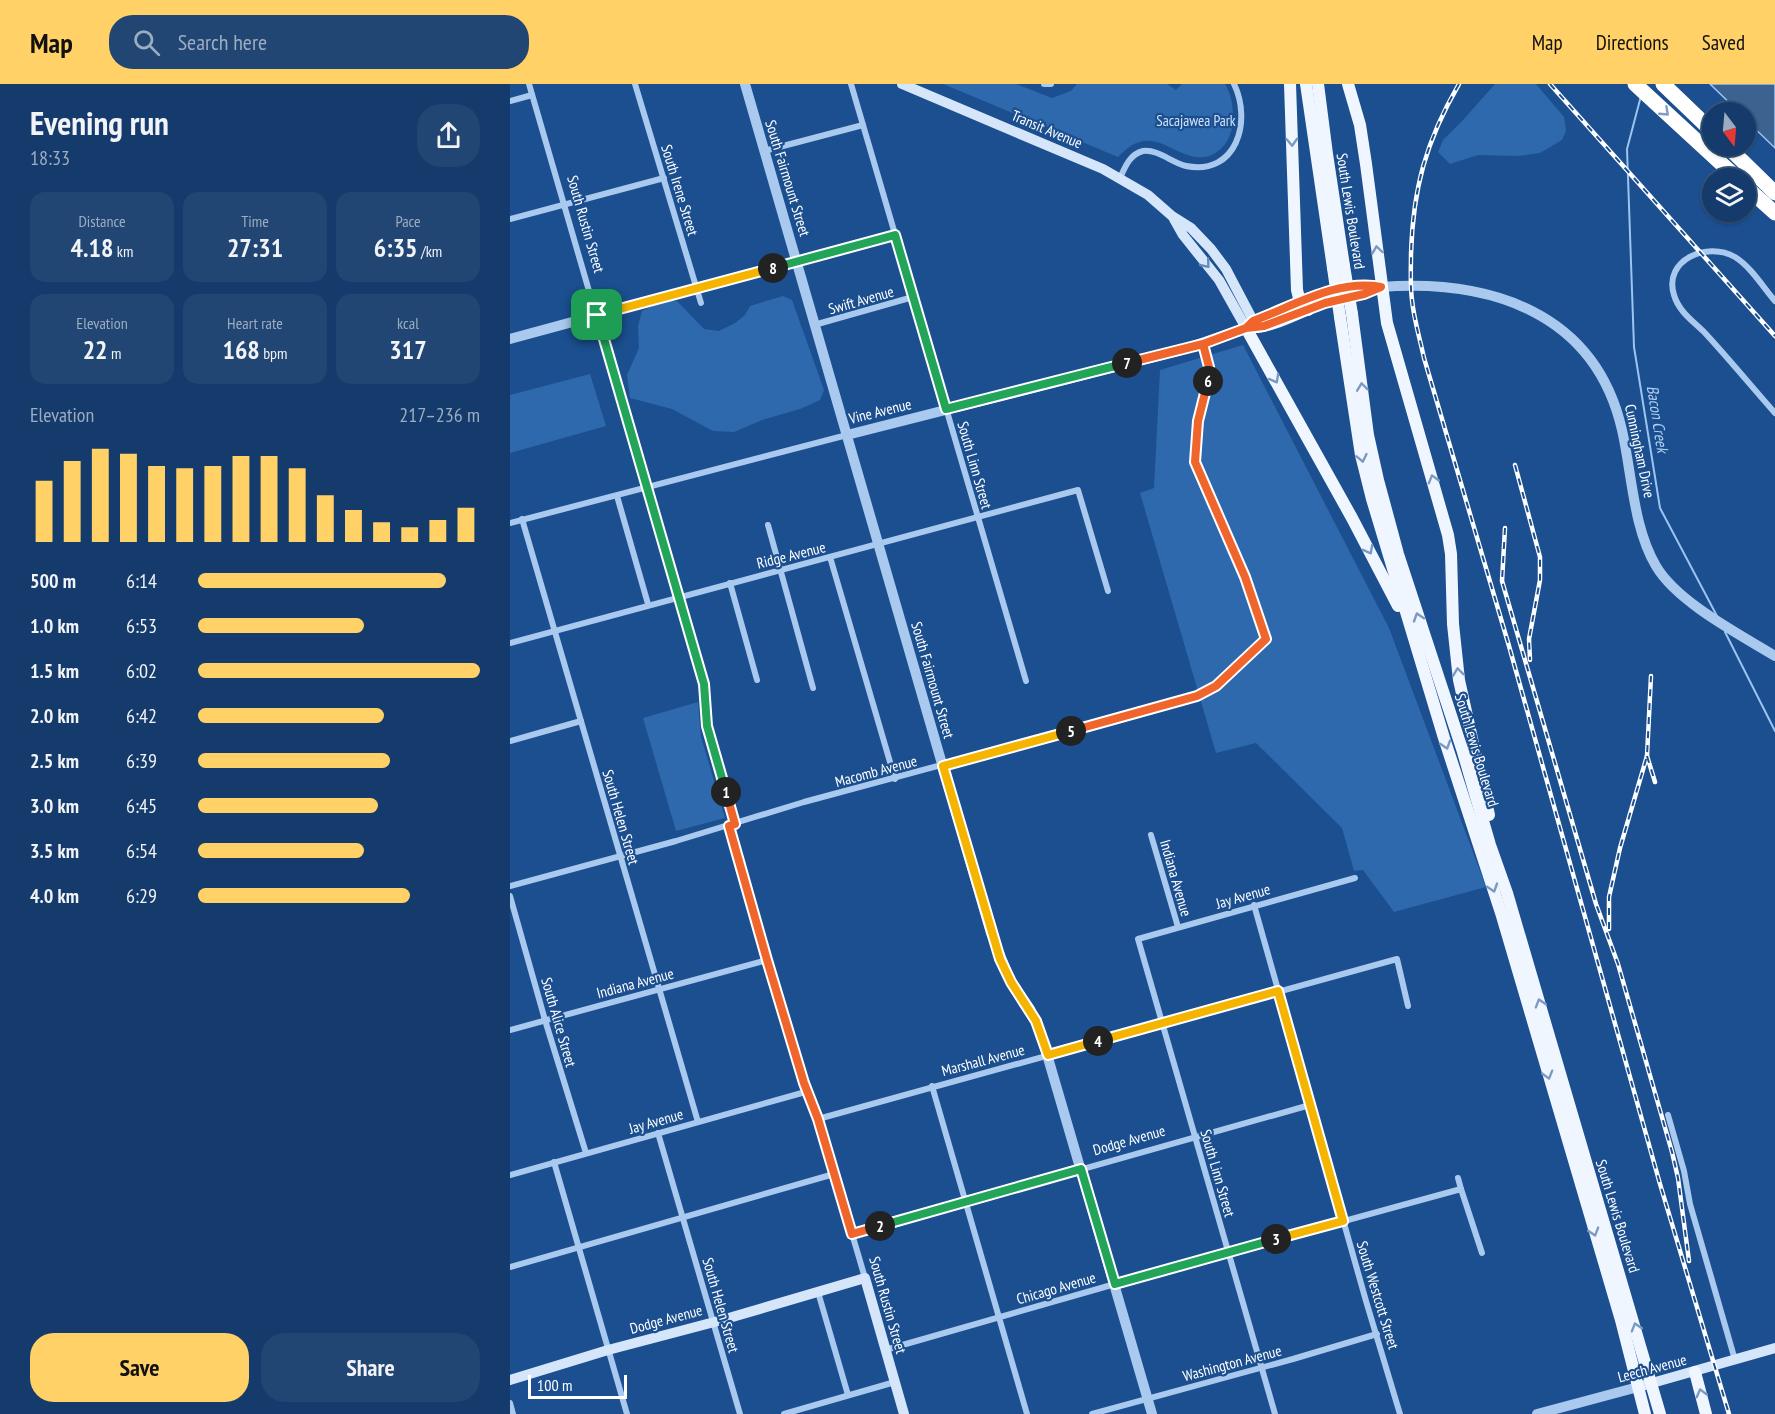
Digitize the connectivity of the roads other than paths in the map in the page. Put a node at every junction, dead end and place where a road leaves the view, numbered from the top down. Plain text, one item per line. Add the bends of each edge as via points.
1 (529, 84) edge
2 (635, 84) edge
3 (745, 84) edge
4 (851, 84) edge
5 (902, 84) edge
6 (1045, 84) edge
7 (1051, 84) edge
8 (1234, 84) edge
9 (1290, 84) edge
10 (1306, 84) edge
11 (1318, 84) edge
12 (1348, 84) edge
13 (1635, 84) edge
14 (1663, 84) edge
15 (532, 95) junction
16 (510, 101) edge
17 (1702, 121) edge
18 (863, 125) junction
19 (764, 151) junction
20 (1737, 156) edge
21 (1726, 168) edge
22 (664, 178) junction
23 (1120, 178) junction
24 (1775, 193) edge
25 (1756, 196) edge
26 (565, 204) junction
27 (1775, 213) edge
28 (510, 219) edge
29 (895, 235) junction
30 (797, 261) junction
31 (1339, 267) junction
32 (1381, 287) junction
33 (696, 288) junction
34 (913, 297) junction
35 (1775, 301) edge
36 (701, 303) dead end
37 (1304, 306) junction
38 (597, 315) junction
39 (1346, 315) junction
40 (814, 325) junction
41 (1252, 326) junction
42 (510, 339) edge
43 (1203, 344) junction
44 (946, 409) junction
45 (1775, 413) edge
46 (847, 435) junction
47 (647, 488) junction
48 (617, 496) junction
49 (978, 518) junction
50 (522, 519) junction
51 (510, 523) edge
52 (768, 525) dead end
53 (878, 544) junction
54 (830, 557) junction
55 (779, 571) junction
56 (730, 583) junction
57 (1108, 591) dead end
58 (679, 596) junction
59 (648, 604) junction
60 (554, 630) junction
61 (510, 643) edge
62 (1417, 649) junction
63 (1775, 656) edge
64 (757, 680) dead end
65 (1026, 681) dead end
66 (813, 688) dead end
67 (581, 721) junction
68 (510, 741) edge
69 (943, 766) junction
70 (895, 779) junction
71 (732, 825) junction
72 (1151, 835) dead end
73 (620, 857) junction
74 (1355, 878) dead end
75 (510, 886) edge
76 (1507, 893) junction
77 (510, 896) edge
78 (1254, 905) junction
79 (1178, 927) junction
80 (1138, 939) joint
81 (767, 960) junction
82 (659, 989) junction
83 (1278, 991) junction
84 (1408, 1006) dead end
85 (545, 1020) junction
86 (1162, 1022) junction
87 (510, 1030) edge
88 (1048, 1055) junction
89 (932, 1086) junction
90 (809, 1091) junction
91 (1310, 1105) junction
92 (1668, 1115) dead end
93 (818, 1119) junction
94 (698, 1122) junction
95 (658, 1133) junction
96 (1195, 1137) junction
97 (586, 1154) junction
98 (554, 1162) junction
99 (1081, 1169) junction
100 (510, 1174) edge
101 (834, 1174) junction
102 (1458, 1179) dead end
103 (1461, 1189) junction
104 (965, 1202) junction
105 (684, 1217) junction
106 (1343, 1221) junction
107 (852, 1234) junction
108 (578, 1248) junction
109 (1228, 1252) junction
110 (1482, 1253) dead end
111 (510, 1267) edge
112 (865, 1278) junction
113 (1115, 1284) junction
114 (818, 1292) junction
115 (998, 1317) junction
116 (712, 1322) junction
117 (1377, 1334) junction
118 (1775, 1348) edge
119 (608, 1350) junction
120 (885, 1350) junction
121 (1735, 1360) junction
122 (1262, 1368) junction
123 (1695, 1372) junction
124 (510, 1380) edge
125 (895, 1382) junction
126 (1652, 1383) junction
127 (1638, 1387) junction
128 (848, 1395) junction
129 (1148, 1398) junction
130 (510, 1403) edge
131 (513, 1414) edge
132 (627, 1414) edge
133 (740, 1414) edge
134 (784, 1414) edge
135 (904, 1414) edge
136 (1027, 1414) edge
137 (1092, 1414) edge
138 (1152, 1414) edge
139 (1275, 1414) edge
140 (1401, 1414) edge
141 (1537, 1414) edge
142 (1645, 1414) edge
143 (1660, 1414) edge
144 (1668, 1414) edge
145 (1706, 1414) edge

1 - 15 street, South Rustin Street
2 - 22 street, South Irene Street
3 - 19 street, South Fairmount Street
4 - 18 street, South Linn Street
5 - 23 main road, Transit Avenue
6 - 7 street
8 - 23 street via 1241,103 1242,127 1236,145 1223,158 1200,167 1186,166 1156,153 1141,152 1130,158
9 -> 37 main road via 1297,290
10 - 31 main road, South Lewis Boulevard
11 - 31 main road, South Lewis Boulevard
32 -> 12 main road via 1360,126
13 -> 21 highway
14 - 17 highway
15 - 16 street
15 - 26 street, South Rustin Street
18 - 19 street
18 - 29 street, South Linn Street
19 - 30 street, South Fairmount Street
20 - 24 highway
22 - 26 street
22 - 33 street, South Irene Street
23 - 41 main road, Transit Avenue via 1172,216
25 - 27 highway
26 - 28 street
26 - 38 street, South Rustin Street
29 - 30 street
29 - 34 street, South Linn Street
30 - 33 street
30 - 40 street, South Fairmount Street
31 - 39 main road, South Lewis Boulevard, bridge
32 - 37 main road via 1364,284 1326,292
32 - 63 street, Cunningham Drive via 1440,286 1506,299 1536,312 1574,340 1609,390 1621,427 1645,541 1655,565 1678,592
76 -> 32 main road via 1459,681 1448,535 1390,335
33 - 36 street, South Irene Street
33 - 38 street
34 - 40 street, Swift Avenue
34 - 44 street, South Linn Street
35 - 45 street via 1747,268 1728,254 1699,251 1686,259 1671,285 1684,315 1703,331
37 - 41 main road
38 - 42 street
38 - 47 street, South Rustin Street
39 -> 62 main road, South Lewis Boulevard via 1361,455
76 -> 39 main road, South Lewis Boulevard via 1398,554 1368,435
40 - 46 street, South Fairmount Street
41 - 43 street, Vine Avenue
41 -> 62 main road via 1376,562
43 - 44 street, Vine Avenue
43 - 69 street, Macomb Avenue via 1209,367 1198,421 1195,462 1245,577 1266,639 1216,686 1197,696
44 - 46 street, Vine Avenue
44 - 49 street, South Linn Street
46 - 47 street, Vine Avenue
46 - 53 street, South Fairmount Street
47 - 48 street, Vine Avenue
47 - 58 street, South Rustin Street
48 - 50 street, Vine Avenue
48 - 59 street
49 - 53 street, Ridge Avenue
49 - 57 street, Ridge Avenue via 1078,490
49 - 65 street, South Linn Street
50 - 51 street, Vine Avenue
50 - 60 street, South Helen Street
52 - 55 street
53 - 54 street, Ridge Avenue
53 - 69 street, South Fairmount Street
54 - 55 street, Ridge Avenue
54 - 70 street
55 - 56 street, Ridge Avenue
55 - 66 street
56 - 58 street, Ridge Avenue
56 - 64 street
58 - 59 street, Ridge Avenue
58 - 71 street, South Rustin Street via 704,684 710,741
59 - 60 street, Ridge Avenue
60 - 61 street, Ridge Avenue
60 - 67 street, South Helen Street
62 -> 127 main road, South Lewis Boulevard via 1505,926
67 - 68 street
67 - 73 street, South Helen Street
69 - 70 street, Macomb Avenue
69 - 88 street, South Fairmount Street via 1000,959 1036,1021
70 - 71 street, Macomb Avenue
71 - 73 street, Macomb Avenue
71 - 81 street, South Rustin Street
72 - 79 street, Indiana Avenue
73 - 75 street, Macomb Avenue
73 - 82 street, South Helen Street
74 - 78 street, Jay Avenue
126 -> 76 main road, South Lewis Boulevard
77 - 85 street, South Alice Street
78 - 79 street, Jay Avenue
78 - 83 street, South Westcott Street
79 - 80 street, Jay Avenue
80 - 86 street, South Linn Street
81 - 82 street, Indiana Avenue
81 - 90 street, South Rustin Street
82 - 85 street, Indiana Avenue
82 - 94 street, South Helen Street
83 - 84 street, Marshall Avenue via 1396,959
83 - 86 street, Marshall Avenue
83 - 91 street, South Westcott Street
85 - 87 street, Indiana Avenue
85 - 97 street, South Alice Street
86 - 88 street, Marshall Avenue
86 - 96 street, South Linn Street
88 - 89 street, Marshall Avenue
88 - 99 street, South Fairmount Street
89 - 93 street, Marshall Avenue
89 - 104 street
90 - 93 street, South Rustin Street
90 - 94 street, Jay Avenue
91 - 96 street, Dodge Avenue
91 - 106 street, South Westcott Street
92 - 121 street
93 - 101 street, South Rustin Street
94 - 95 street, Jay Avenue
95 - 97 street, Jay Avenue
95 - 105 street, South Helen Street
96 - 99 street, Dodge Avenue
96 - 109 street, South Linn Street
97 - 98 street, Jay Avenue
98 - 100 street, Jay Avenue
98 - 108 street
99 - 104 street, Dodge Avenue
99 - 113 street, South Fairmount Street
101 - 105 street
101 - 107 street, South Rustin Street
102 - 103 street
103 - 106 street, Chicago Avenue
103 - 110 street
104 - 107 street, Dodge Avenue
104 - 115 street
105 - 108 street
105 - 116 street, South Helen Street
106 - 109 street, Chicago Avenue
106 - 117 street, South Westcott Street
107 - 112 street, South Rustin Street
108 - 111 street
108 - 119 street
109 - 113 street, Chicago Avenue
109 - 122 street, South Linn Street
112 - 114 main road, Dodge Avenue
112 - 120 main road, South Rustin Street
113 - 115 street, Chicago Avenue
113 - 129 street, South Fairmount Street
114 - 116 main road, Dodge Avenue
114 - 128 street
115 - 120 street, Chicago Avenue
115 - 136 street
116 - 119 main road, Dodge Avenue
116 - 133 street, South Helen Street
117 - 122 street, Washington Avenue
117 - 140 street, South Westcott Street
118 - 121 main road, Leech Avenue
119 - 124 main road, Dodge Avenue
119 - 132 street
120 - 125 main road, South Rustin Street
121 - 123 main road, Leech Avenue
122 - 129 street, Washington Avenue
122 - 139 street, South Linn Street
123 - 126 main road, Leech Avenue
145 -> 123 main road
125 - 128 street
125 - 135 main road, South Rustin Street
126 - 127 main road, Leech Avenue
126 - 143 main road, South Lewis Boulevard
126 - 144 main road
127 - 141 street, Leech Avenue
127 - 142 main road, South Lewis Boulevard
128 - 134 street
129 - 137 street, Washington Avenue
129 - 138 street, South Fairmount Street
130 - 131 street

